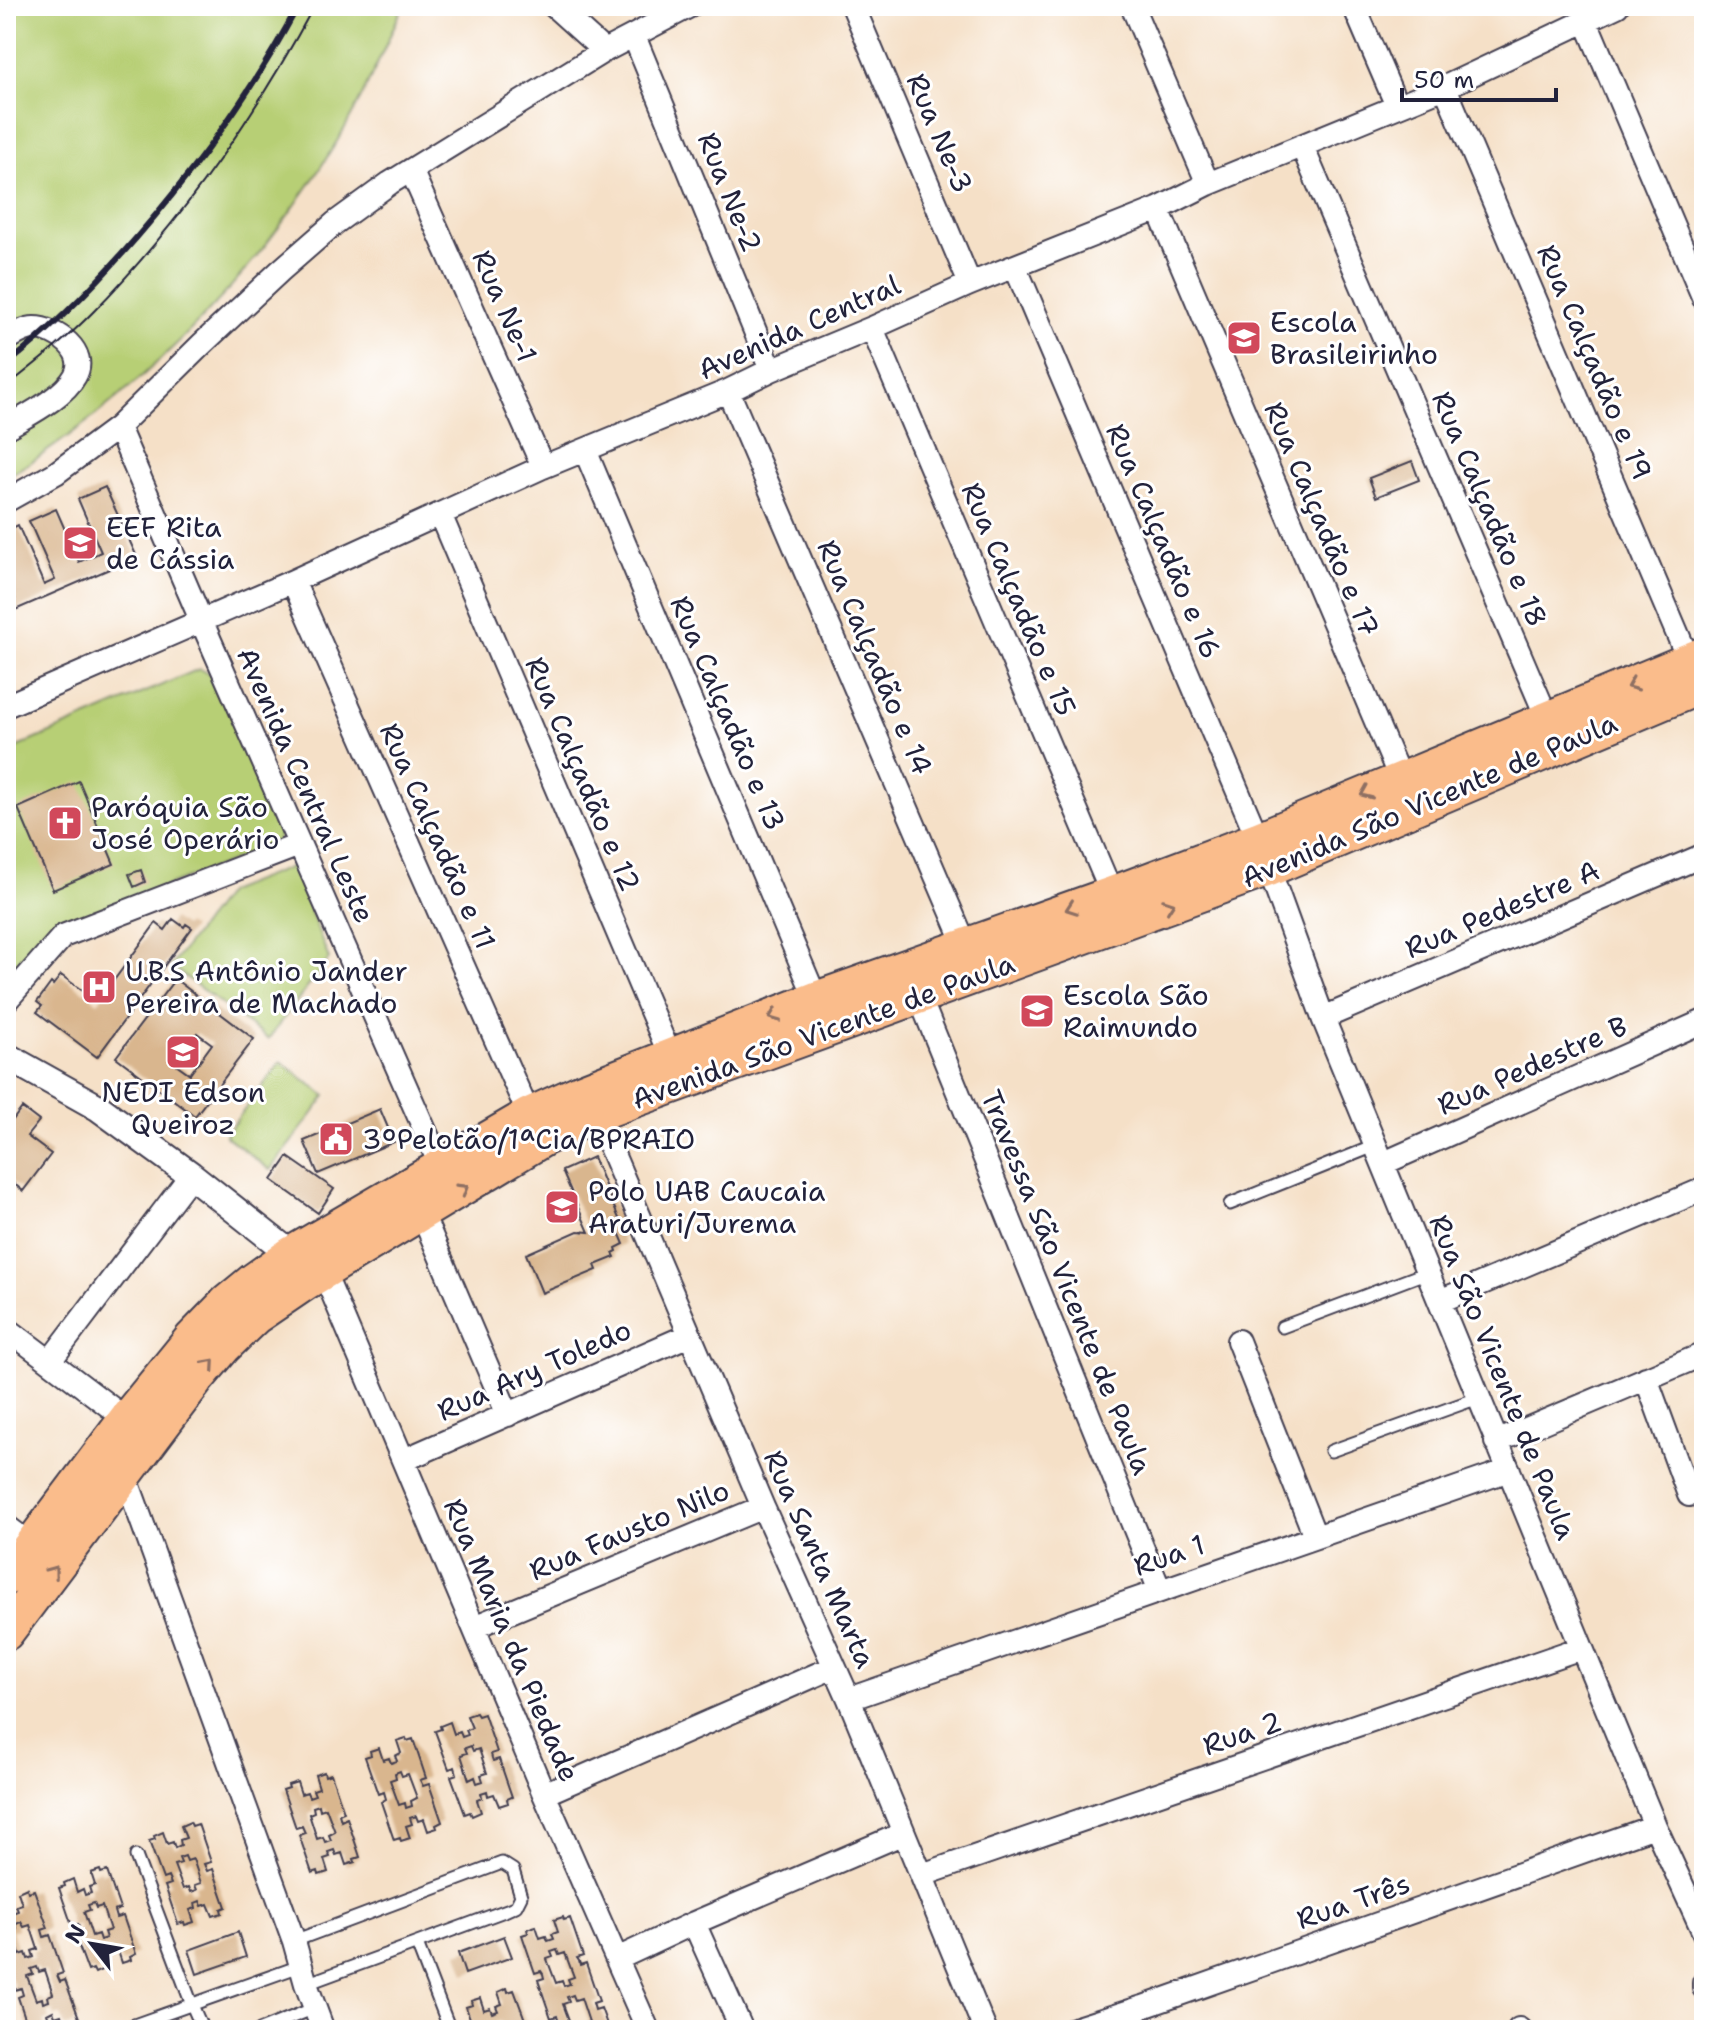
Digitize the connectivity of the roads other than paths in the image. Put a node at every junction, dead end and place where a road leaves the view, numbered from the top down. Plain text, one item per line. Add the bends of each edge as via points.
1 (554, 6) edge
2 (690, 6) edge
3 (853, 6) edge
4 (1132, 6) edge
5 (1354, 6) edge
6 (1617, 6) edge
7 (1586, 21) junction
8 (634, 36) junction
9 (604, 51) junction
10 (1445, 87) junction
11 (1397, 106) junction
12 (1302, 146) junction
13 (411, 170) junction
14 (1208, 184) junction
15 (1158, 209) junction
16 (1015, 266) junction
17 (970, 284) junction
18 (1704, 299) edge
19 (872, 328) junction
20 (6, 340) edge
21 (771, 370) junction
22 (728, 391) junction
23 (118, 427) junction
24 (6, 428) edge
25 (585, 450) junction
26 (543, 467) junction
27 (6, 501) edge
28 (440, 514) junction
29 (293, 581) junction
30 (201, 620) junction
31 (1699, 667) edge
32 (6, 706) edge
33 (1548, 720) junction
34 (1406, 793) junction
35 (299, 845) junction
36 (1264, 854) junction
37 (1704, 855) edge
38 (1112, 894) junction
39 (966, 946) junction
40 (919, 996) junction
41 (816, 999) junction
42 (6, 1001) edge
43 (1323, 1018) junction
44 (1704, 1021) edge
45 (6, 1056) edge
46 (671, 1058) junction
47 (596, 1114) junction
48 (529, 1115) junction
49 (1380, 1154) junction
50 (441, 1167) junction
51 (191, 1175) junction
52 (1704, 1189) edge
53 (1230, 1204) dead end
54 (422, 1214) junction
55 (307, 1270) junction
56 (1428, 1272) junction
57 (1440, 1301) junction
58 (1282, 1327) dead end
59 (6, 1328) edge
60 (689, 1335) junction
61 (1238, 1341) dead end
62 (1704, 1354) edge
63 (50, 1361) junction
64 (1646, 1378) junction
65 (1478, 1398) junction
66 (508, 1415) junction
67 (126, 1419) junction
68 (1496, 1442) junction
69 (1331, 1451) dead end
70 (404, 1460) junction
71 (1509, 1470) junction
72 (125, 1475) junction
73 (1689, 1495) dead end
74 (763, 1507) junction
75 (18, 1536) edge
76 (1315, 1536) junction
77 (6, 1578) edge
78 (1160, 1591) junction
79 (474, 1627) junction
80 (6, 1633) edge
81 (1581, 1648) junction
82 (834, 1667) junction
83 (849, 1699) junction
84 (544, 1794) junction
85 (1655, 1826) junction
86 (904, 1833) junction
87 (136, 1856) dead end
88 (922, 1875) junction
89 (694, 1923) junction
90 (1704, 1933) edge
91 (294, 1941) junction
92 (417, 1944) junction
93 (617, 1959) junction
94 (303, 1975) junction
95 (192, 2005) junction
96 (315, 2008) junction
97 (120, 2030) edge
98 (203, 2030) edge
99 (260, 2030) edge
100 (323, 2030) edge
101 (450, 2030) edge
102 (648, 2030) edge
103 (742, 2030) edge
104 (985, 2030) edge
105 (1071, 2030) edge

1 - 9 street
2 - 8 street
3 - 17 street, Rua Ne-3
4 - 14 street
5 - 11 street
6 - 7 street, Avenida Central
7 - 10 street, Avenida Central
7 - 18 street
8 - 9 street
8 - 21 street, Rua Ne-2
9 - 13 street
10 - 11 street, Avenida Central
10 - 31 street, Rua Calçadão e 19
11 - 12 street, Avenida Central
12 - 14 street, Avenida Central
12 - 33 street, Rua Calçadão e 18
13 - 23 street via 335,223 280,271
13 - 26 street, Rua Ne-1
14 - 15 street, Avenida Central
15 - 16 street, Avenida Central
15 - 34 street, Rua Calçadão e 17
16 - 17 street, Avenida Central
16 - 36 street, Rua Calçadão e 16
17 - 19 street, Avenida Central
19 - 21 street, Avenida Central
19 - 38 street, Rua Calçadão e 15
20 - 24 street via 25,330 47,331 76,351 79,367 62,390
21 - 22 street, Avenida Central
22 - 25 street, Avenida Central
22 - 39 street, Rua Calçadão e 14
23 - 27 street via 56,473
23 - 30 street, Avenida Central Leste
25 - 26 street, Avenida Central
25 - 41 street, Rua Calçadão e 13
26 - 28 street, Avenida Central
28 - 29 street, Avenida Central
28 - 46 street, Rua Calçadão e 12
29 - 30 street, Avenida Central
29 - 48 street, Rua Calçadão e 11
30 - 32 street, Avenida Central
30 - 35 street, Avenida Central Leste
31 -> 33 main road, Avenida São Vicente de Paula
31 - 34 main road, Avenida São Vicente de Paula via 1434,801
33 - 34 main road, Avenida São Vicente de Paula via 1437,766
34 - 36 main road, Avenida São Vicente de Paula
35 - 42 street via 63,936
35 - 50 street, Avenida Central Leste
36 - 38 main road, Avenida São Vicente de Paula
40 -> 36 main road, Avenida São Vicente de Paula
36 - 43 street, Rua São Vicente de Paula
37 - 43 street, Rua Pedestre A
38 -> 39 main road, Avenida São Vicente de Paula
39 - 41 main road, Avenida São Vicente de Paula
40 - 47 main road, Avenida São Vicente de Paula
40 - 78 street, Travessa São Vicente de Paula
41 -> 46 main road, Avenida São Vicente de Paula
43 - 49 street, Rua São Vicente de Paula
44 - 49 street, Rua Pedestre B
45 - 51 street via 99,1108
46 - 48 main road, Avenida São Vicente de Paula
54 -> 47 main road, Avenida São Vicente de Paula via 545,1138
47 - 60 street, Rua Santa Marta
48 - 50 main road, Avenida São Vicente de Paula
49 - 53 lane
49 - 56 street, Rua São Vicente de Paula
50 - 55 main road, Avenida São Vicente de Paula
51 - 55 street
51 - 63 street
52 - 57 street
54 - 55 main road, Avenida São Vicente de Paula
54 - 66 street
55 - 67 main road, Avenida São Vicente de Paula via 254,1280 226,1303
55 - 70 street, Rua Maria da Piedade
72 -> 55 main road, Avenida São Vicente de Paula via 224,1347
56 - 57 street, Rua São Vicente de Paula
56 - 58 lane
57 - 65 street, Rua São Vicente de Paula
59 - 63 street
60 - 66 street, Rua Ary Toledo
60 - 74 street, Rua Santa Marta
61 - 76 street
62 - 64 street
63 - 67 street
64 - 68 street
64 - 73 street
65 - 68 street, Rua São Vicente de Paula
65 - 69 lane
66 - 70 street, Rua Ary Toledo
67 - 75 main road, Avenida São Vicente de Paula
68 - 71 street, Rua São Vicente de Paula
70 - 79 street, Rua Maria da Piedade
71 - 76 street, Rua 1
71 - 81 street, Rua São Vicente de Paula
80 -> 72 main road, Avenida São Vicente de Paula
72 - 91 street
74 - 79 street, Rua Fausto Nilo
74 - 82 street, Rua Santa Marta
75 - 77 main road, Avenida São Vicente de Paula
76 - 78 street, Rua 1
78 - 83 street, Rua 1
79 - 84 street, Rua Maria da Piedade
81 - 85 street, Rua São Vicente de Paula
81 - 88 street, Rua 2
82 - 83 street, Rua Santa Marta
82 - 84 street
83 - 86 street, Rua Santa Marta
84 - 93 street, Rua Maria da Piedade
85 - 90 street, Rua São Vicente de Paula
85 - 105 street, Rua Três
86 - 88 street, Rua Santa Marta
86 - 89 street
87 - 95 lane
88 - 104 street, Rua Santa Marta
89 - 93 street
89 - 103 street
91 - 92 lane via 494,1865 513,1870 521,1896 516,1906
91 - 94 street
92 - 94 lane
92 - 101 lane
93 - 102 street, Rua Maria da Piedade
94 - 95 lane
94 - 96 street
95 - 97 lane
95 - 98 lane
96 - 99 lane
96 - 100 street

